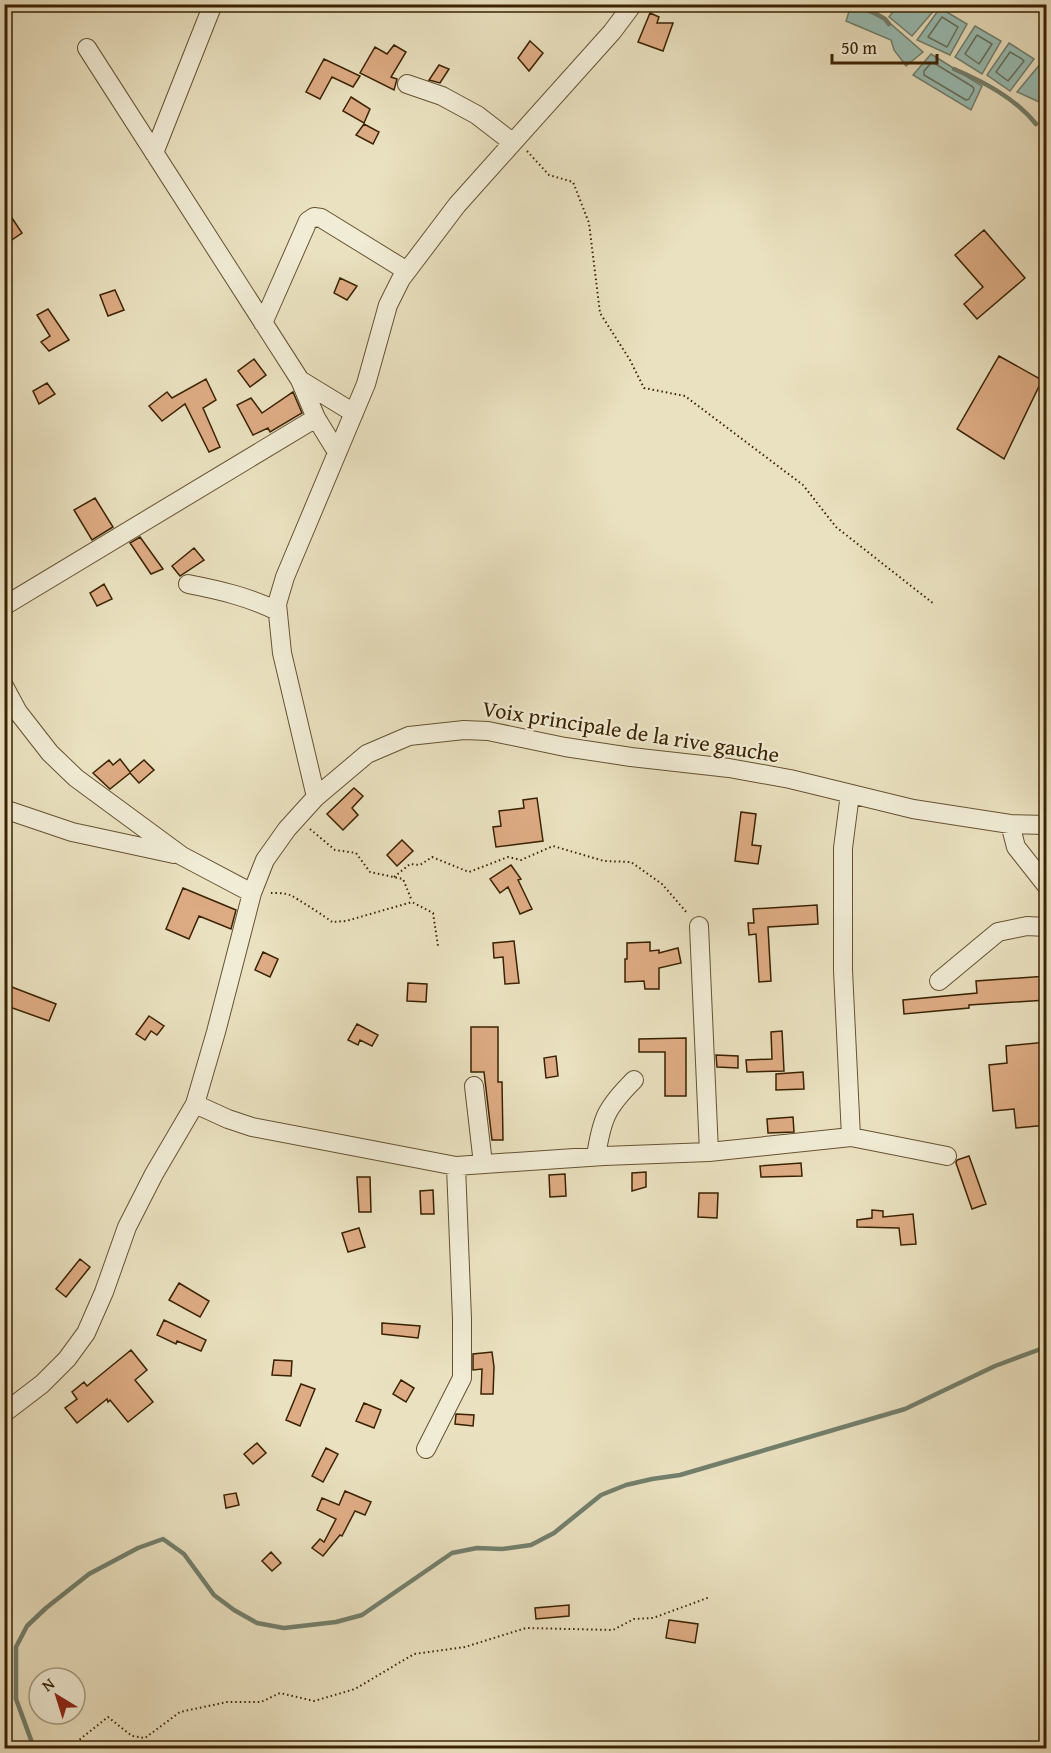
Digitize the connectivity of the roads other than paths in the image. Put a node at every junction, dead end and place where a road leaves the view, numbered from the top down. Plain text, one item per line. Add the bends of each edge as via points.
1 (213, 4) edge
2 (633, 4) edge
3 (87, 48) dead end
4 (407, 84) dead end
5 (512, 142) junction
6 (154, 153) junction
7 (406, 271) junction
8 (263, 323) junction
9 (300, 380) junction
10 (354, 413) junction
11 (316, 418) junction
12 (337, 452) junction
13 (188, 584) dead end
14 (4, 606) edge
15 (277, 611) junction
16 (4, 686) edge
17 (850, 794) junction
18 (316, 797) junction
19 (4, 809) edge
20 (1010, 824) junction
21 (1047, 825) edge
22 (182, 856) junction
23 (1047, 885) edge
24 (252, 893) junction
25 (699, 926) road end
26 (1047, 927) edge
27 (939, 981) dead end
28 (634, 1080) dead end
29 (474, 1086) dead end
30 (195, 1104) junction
31 (851, 1137) junction
32 (709, 1152) junction
33 (596, 1156) junction
34 (947, 1156) dead end
35 (483, 1164) junction
36 (456, 1166) junction
37 (4, 1413) edge
38 (426, 1449) dead end

1 - 6 street
2 - 5 street
3 - 6 street
4 - 5 street via 450,100
5 - 7 street
6 - 8 street
7 - 8 street via 314,217 308,221
7 - 10 street via 388,305
8 - 9 street
9 - 10 street
9 - 11 street
10 - 12 street
11 - 12 street
11 - 14 street
12 - 15 street via 285,577
13 - 15 street
15 - 18 street via 282,653
16 - 22 street via 18,712 50,753 76,778
17 - 18 street, Voix principale de la rive gauche via 729,768 631,758 464,730 409,736 367,754
17 - 20 street, Voix principale de la rive gauche via 913,809
17 - 31 street via 843,848 843,970
18 - 24 street, Voix principale de la rive gauche via 265,860
19 - 22 street via 72,832
20 - 21 street, Voix principale de la rive gauche
20 - 23 street via 1016,847
22 - 24 street
24 - 30 street, Voix principale de la rive gauche
25 - 32 street
26 - 27 street via 1027,926 998,932
28 - 33 street via 614,1100 601,1126
29 - 35 street
30 - 36 street via 252,1127
30 - 37 street, Voix principale de la rive gauche via 127,1227 86,1333 42,1384
31 - 32 street
31 - 34 street
32 - 33 street
33 - 35 street
35 - 36 street
36 - 38 street via 462,1378

